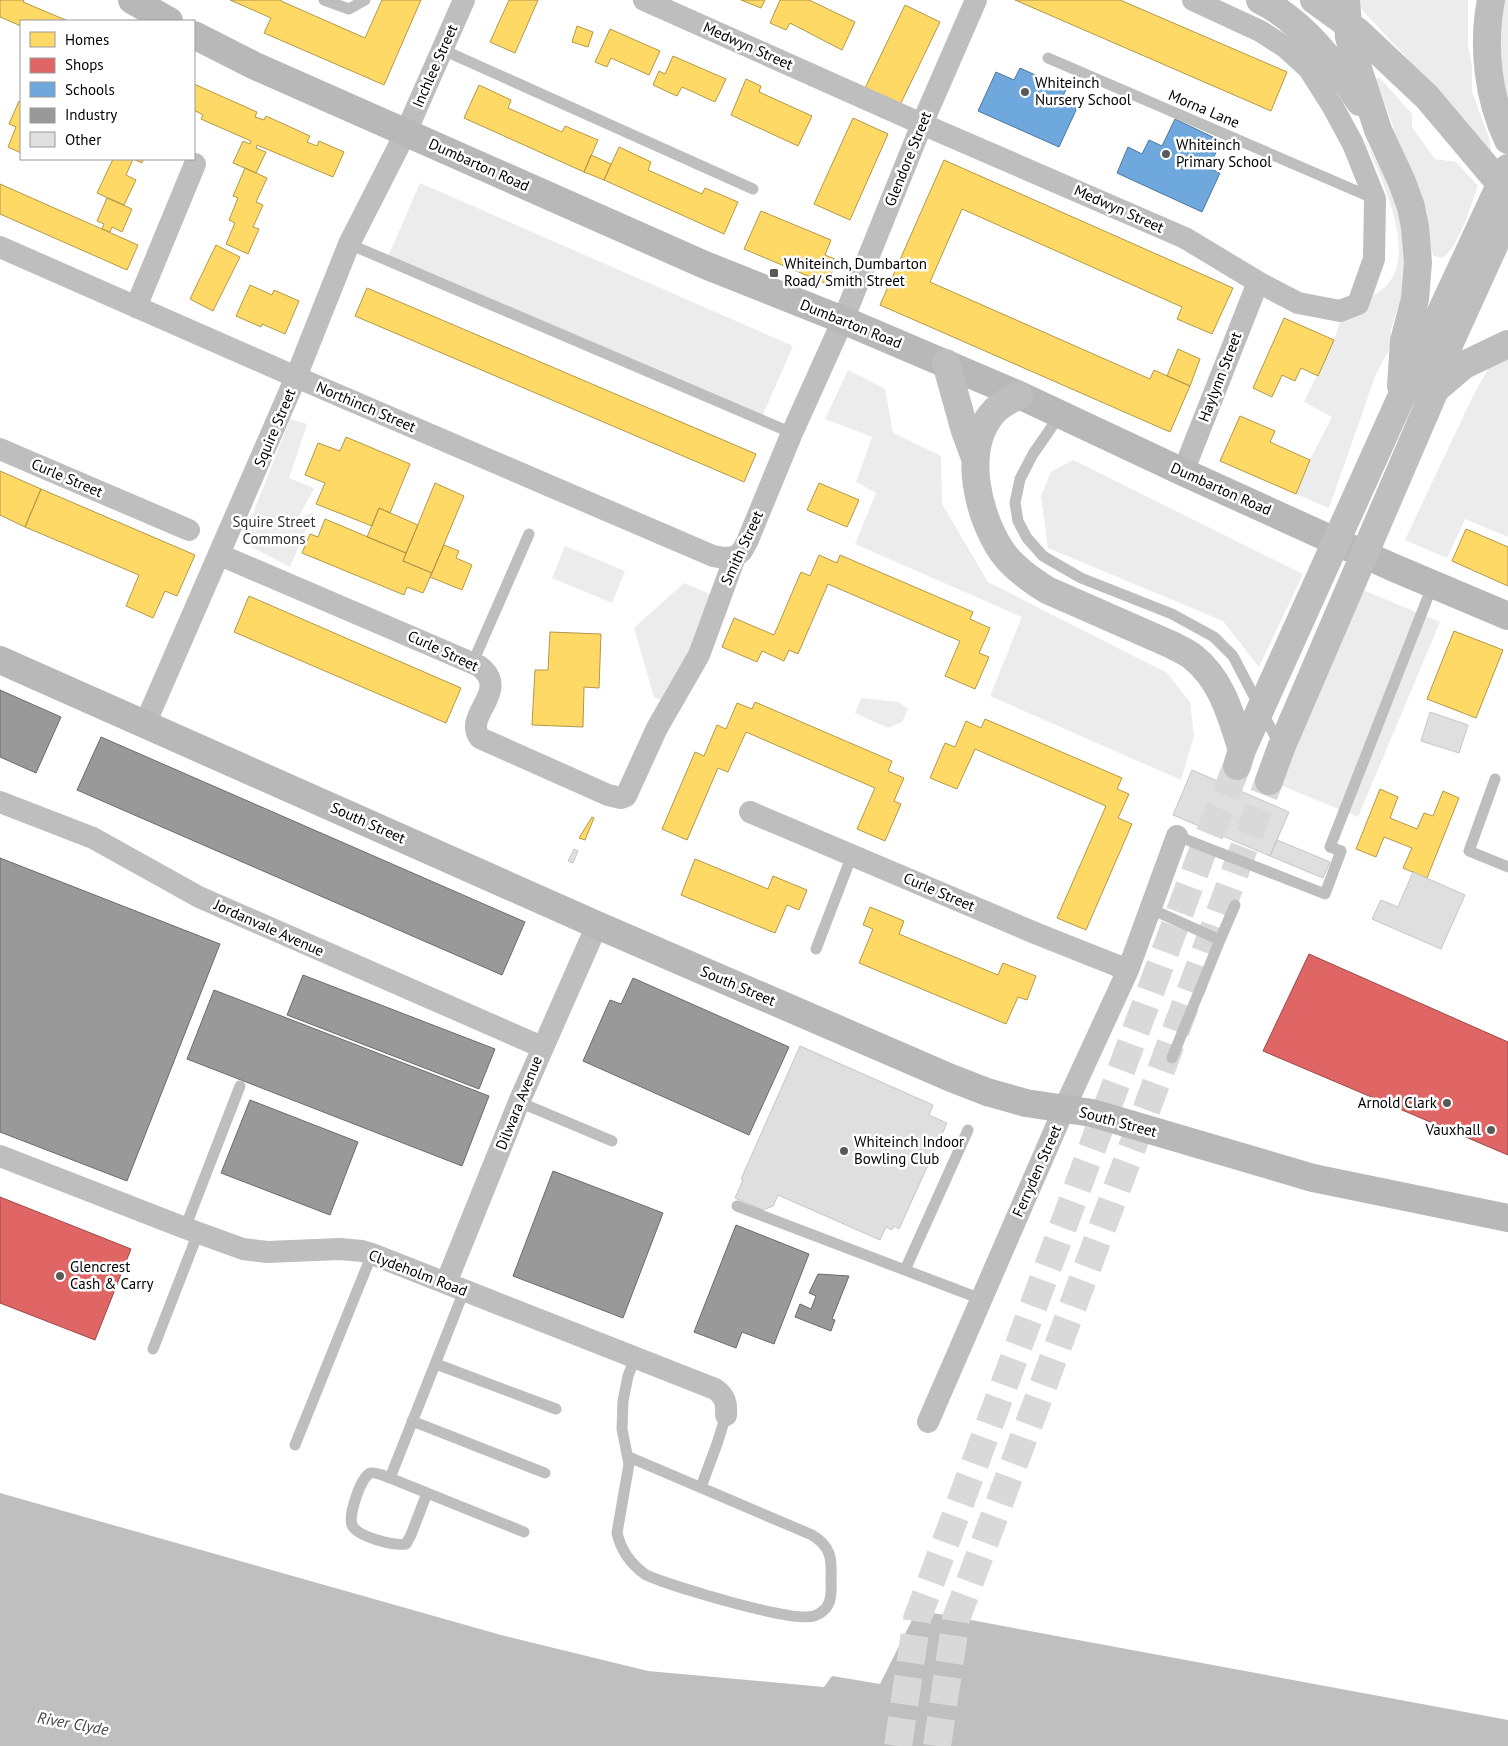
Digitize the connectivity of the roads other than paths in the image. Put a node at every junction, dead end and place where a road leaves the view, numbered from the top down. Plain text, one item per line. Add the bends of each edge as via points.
1 (132, 0) edge
2 (324, 0) edge
3 (365, 0) edge
4 (464, 0) edge
5 (644, 0) edge
6 (976, 0) edge
7 (1193, 0) edge
8 (1260, 0) edge
9 (1314, 0) edge
10 (1346, 0) edge
11 (1491, 0) edge
12 (167, 20) edge
13 (195, 36) edge
14 (444, 50) junction
15 (1048, 58) dead end
16 (922, 124) junction
17 (1378, 130) junction
18 (406, 132) junction
19 (1505, 134) edge
20 (196, 164) dead end
21 (1499, 170) edge
22 (753, 188) dead end
23 (1508, 193) edge
24 (1375, 199) junction
25 (1508, 215) edge
26 (349, 244) junction
27 (0, 247) edge
28 (1258, 282) junction
29 (136, 307) junction
30 (843, 320) junction
31 (1508, 344) edge
32 (946, 363) junction
33 (296, 377) junction
34 (1435, 390) junction
35 (1019, 395) junction
36 (1399, 402) junction
37 (1060, 414) junction
38 (792, 433) junction
39 (0, 449) edge
40 (975, 458) junction
41 (1183, 472) junction
42 (189, 530) dead end
43 (530, 534) dead end
44 (220, 554) junction
45 (735, 557) junction
46 (1433, 584) junction
47 (1508, 616) edge
48 (0, 660) edge
49 (473, 662) junction
50 (1260, 710) junction
51 (145, 724) junction
52 (1281, 748) junction
53 (1495, 779) dead end
54 (1269, 781) tunnel mouth
55 (621, 798) joint
56 (0, 802) edge
57 (750, 812) dead end
58 (1177, 836) joint
59 (852, 855) junction
60 (1508, 867) edge
61 (1234, 905) dead end
62 (1150, 909) junction
63 (596, 924) junction
64 (1220, 940) junction
65 (816, 949) dead end
66 (1128, 970) junction
67 (542, 1047) junction
68 (1172, 1058) dead end
69 (240, 1086) dead end
70 (518, 1102) junction
71 (1064, 1109) junction
72 (968, 1130) dead end
73 (612, 1141) dead end
74 (0, 1156) edge
75 (737, 1206) dead end
76 (1508, 1218) edge
77 (191, 1231) junction
78 (372, 1254) junction
79 (905, 1270) junction
80 (455, 1287) junction
81 (981, 1299) junction
82 (152, 1349) dead end
83 (635, 1358) junction
84 (436, 1364) junction
85 (556, 1409) dead end
86 (726, 1415) joint
87 (412, 1421) junction
88 (928, 1422) dead end
89 (295, 1445) dead end
90 (629, 1457) junction
91 (545, 1473) dead end
92 (390, 1478) junction
93 (701, 1487) junction
94 (427, 1493) junction
95 (524, 1532) dead end

1 - 12 street
2 - 3 lane via 350,9
4 - 14 street, Inchlee Street
5 - 16 street, Medwyn Street
6 - 16 street, Glendore Street
7 - 24 street, Medwyn Street via 1260,31 1284,46 1309,69 1353,144
8 - 17 main road via 1279,11 1316,43 1347,82
9 - 21 main road via 1381,52
10 - 17 main road via 1349,37
11 - 19 main road via 1487,54 1490,79
13 - 18 street, Dumbarton Road
14 - 18 street, Inchlee Street
14 - 22 lane
15 - 24 lane, Morna Lane
16 - 28 street, Medwyn Street via 1185,238
16 - 30 street, Glendore Street
17 - 36 main road via 1411,207 1417,243 1414,299 1404,341
18 - 26 street, Squire Street
18 - 30 street, Dumbarton Road via 704,264
20 - 29 street
21 - 23 main road
21 - 36 main road
24 - 28 street, Medwyn Street via 1374,259 1358,304 1340,311 1298,303
25 - 34 main road via 1443,358
26 - 33 street, Squire Street
26 - 38 lane
27 - 29 street, Northinch Street
28 - 41 street, Haylynn Street
29 - 33 street, Northinch Street
30 - 32 street, Dumbarton Road
30 - 38 street, Smith Street
31 - 34 main road via 1464,366
32 - 35 street, Dumbarton Road
32 - 40 main road
33 - 44 street, Squire Street
33 - 45 street, Northinch Street via 714,556
34 - 52 main road
35 - 37 street, Dumbarton Road
35 - 40 main road via 991,414
36 - 50 main road
37 - 41 street, Dumbarton Road
37 - 50 lane via 1020,479 1015,503 1018,521 1027,538 1043,556 1081,578 1172,614 1214,637 1233,656
38 - 45 street, Smith Street via 747,542
39 - 42 street, Curle Street
40 - 50 main road via 979,498 993,537 1008,558 1030,579 1047,590 1192,656 1216,682 1227,703 1240,758
41 - 46 street, Dumbarton Road
43 - 49 lane
44 - 49 street, Curle Street
44 - 51 street, Squire Street
45 - 55 street, Smith Street via 699,655 657,728 626,796
46 - 47 street, Dumbarton Road
46 - 58 lane via 1330,847 1341,851 1324,894
48 - 51 street, South Street
49 - 55 street, Curle Street via 486,671 491,687 476,723 476,733 480,738
50 - 52 lane
51 - 63 street, South Street
52 - 54 main road
53 - 60 lane via 1469,851
56 - 67 street, Jordanvale Avenue via 93,838 199,897
57 - 59 street, Curle Street
58 - 62 street, Ferryden Street
59 - 65 lane
59 - 66 street, Curle Street
61 - 64 lane
62 - 64 lane
62 - 66 street, Ferryden Street
63 - 67 street, Dilwara Avenue
63 - 71 street, South Street via 951,1078 1016,1100
64 - 68 lane
66 - 71 street, Ferryden Street
67 - 70 street, Dilwara Avenue
69 - 77 lane
70 - 73 lane
70 - 80 street, Dilwara Avenue
71 - 76 street, South Street via 1102,1116 1313,1178
71 - 81 street, Ferryden Street
72 - 79 lane
74 - 77 street, Clydeholm Road
75 - 79 lane
77 - 78 street, Clydeholm Road via 254,1251 340,1249
77 - 82 lane
78 - 80 street, Clydeholm Road
78 - 89 lane
79 - 81 lane
80 - 83 street, Clydeholm Road
80 - 84 lane
81 - 88 street, Ferryden Street
83 - 86 street, Clydeholm Road via 715,1389 724,1399
83 - 90 lane via 625,1386 622,1408 623,1434
84 - 85 lane
84 - 87 lane
86 - 93 lane
87 - 91 lane
87 - 92 lane
90 - 93 lane
90 - 93 lane via 617,1534 622,1549 646,1576 750,1607 806,1617 824,1610 829,1602 832,1573 828,1548 822,1541
92 - 94 lane
92 - 94 lane via 377,1473 365,1476 351,1519 356,1531 394,1544 406,1544
94 - 95 lane

